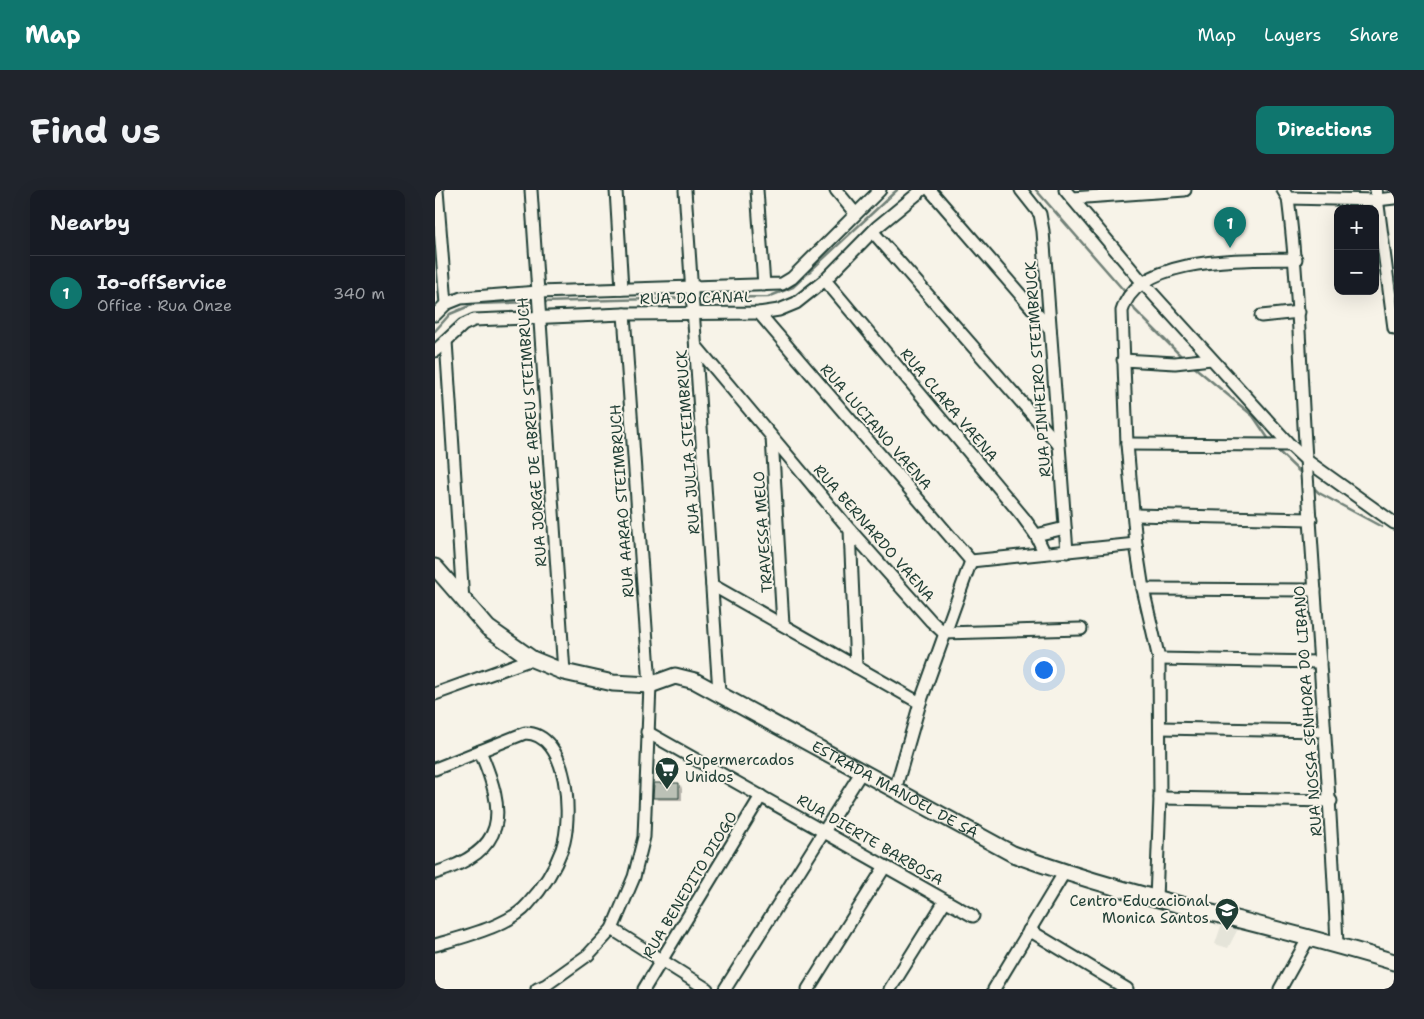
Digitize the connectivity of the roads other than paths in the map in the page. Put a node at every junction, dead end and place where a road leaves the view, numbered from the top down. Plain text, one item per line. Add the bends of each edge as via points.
1 (437, 190) edge
2 (531, 190) edge
3 (616, 190) edge
4 (685, 190) edge
5 (757, 190) edge
6 (836, 190) edge
7 (880, 190) edge
8 (922, 190) edge
9 (930, 190) edge
10 (1021, 190) edge
11 (1185, 190) edge
12 (1285, 193) edge
13 (1068, 194) edge
14 (1376, 195) edge
15 (1394, 198) edge
16 (855, 213) junction
17 (873, 232) junction
18 (438, 242) edge
19 (1296, 259) junction
20 (825, 280) junction
21 (764, 285) junction
22 (1141, 285) junction
23 (692, 288) junction
24 (623, 289) junction
25 (538, 294) junction
26 (446, 304) junction
27 (693, 310) junction
28 (1299, 312) junction
29 (759, 313) junction
30 (624, 314) junction
31 (435, 315) edge
32 (540, 316) junction
33 (1261, 316) dead end
34 (1394, 328) edge
35 (1050, 329) junction
36 (446, 341) junction
37 (697, 346) junction
38 (435, 351) edge
39 (1123, 360) junction
40 (1211, 360) junction
41 (772, 437) junction
42 (1058, 444) junction
43 (1127, 444) junction
44 (1285, 445) junction
45 (1306, 460) junction
46 (1134, 515) junction
47 (1311, 519) junction
48 (1394, 523) edge
49 (1065, 528) junction
50 (850, 530) junction
51 (1036, 535) junction
52 (1136, 544) junction
53 (1044, 552) junction
54 (1067, 552) junction
55 (971, 561) junction
56 (435, 567) edge
57 (712, 585) junction
58 (1143, 589) junction
59 (1315, 590) junction
60 (463, 601) junction
61 (783, 625) junction
62 (1081, 629) dead end
63 (944, 633) junction
64 (532, 659) junction
65 (1159, 660) junction
66 (1320, 662) junction
67 (856, 667) junction
68 (564, 672) junction
69 (650, 685) junction
70 (719, 692) junction
71 (435, 694) edge
72 (920, 703) junction
73 (1160, 728) junction
74 (1324, 731) junction
75 (647, 732) junction
76 (480, 751) junction
77 (435, 769) edge
78 (861, 770) junction
79 (895, 790) junction
80 (761, 796) junction
81 (1160, 798) junction
82 (1331, 802) junction
83 (824, 831) junction
84 (884, 868) junction
85 (435, 873) edge
86 (1064, 873) junction
87 (1157, 899) junction
88 (945, 901) junction
89 (973, 916) dead end
90 (611, 930) junction
91 (1029, 930) junction
92 (1309, 937) junction
93 (1337, 944) junction
94 (435, 945) edge
95 (662, 961) junction
96 (1394, 962) edge
97 (1109, 984) edge
98 (537, 989) edge
99 (643, 989) edge
100 (707, 989) edge
101 (725, 989) edge
102 (808, 989) edge
103 (890, 989) edge
104 (994, 989) edge
105 (1127, 989) edge
106 (1280, 989) edge

1 - 18 street
2 - 25 street, RUA JORGE DE ABREU STEIMBRUCH
3 - 24 street
4 - 23 street, RUA JULIA STEIMBRUCK
5 - 21 street
6 - 16 street
7 - 16 street, RUA DO CANAL
8 - 17 street, RUA DO CANAL
9 - 35 street
10 - 35 street, RUA PINHEIRO STEIMBRUCK via 1040,214
11 - 13 street
12 - 14 street
12 - 19 street, RUA NOSSA SENHORA DO LIBANO
13 - 22 street
14 - 15 street
14 - 34 street
16 - 21 street, RUA DO CANAL via 792,278 782,284
17 - 20 street, RUA DO CANAL
17 - 42 street
18 - 26 street
19 - 22 street via 1189,264
19 - 28 street, RUA NOSSA SENHORA DO LIBANO
20 - 29 street, RUA DO CANAL via 797,302 779,310
20 - 51 street, RUA CLARA VAENA
21 - 23 street, RUA DO CANAL
22 - 39 street via 1124,303
22 - 40 street
23 - 24 street, RUA DO CANAL
23 - 27 street, RUA JULIA STEIMBRUCK
24 - 25 street, RUA DO CANAL
25 - 26 street, RUA DO CANAL via 461,298
25 - 32 street, RUA JORGE DE ABREU STEIMBRUCH
26 - 31 street, RUA DO CANAL
27 - 29 street, RUA DO CANAL
27 - 30 street, RUA DO CANAL
27 - 37 street, RUA JULIA STEIMBRUCK
28 - 33 street
28 - 45 street, RUA NOSSA SENHORA DO LIBANO
29 - 55 street, RUA LUCIANO VAENA
30 - 32 street, RUA DO CANAL
30 - 69 street, RUA AARAO STEIMBRUCH
32 - 36 street, RUA DO CANAL via 474,320 463,325
32 - 68 street, RUA JORGE DE ABREU STEIMBRUCH
35 - 42 street, RUA PINHEIRO STEIMBRUCK
36 - 38 street, RUA DO CANAL
36 - 60 street
37 - 41 street, RUA BERNARDO VAENA
37 - 57 street, RUA JULIA STEIMBRUCK
39 - 40 street via 1196,363
39 - 43 street
40 - 44 street
41 - 50 street, RUA BERNARDO VAENA
41 - 61 street, TRAVESSA MELO
42 - 49 street, RUA PINHEIRO STEIMBRUCK
43 - 44 street
43 - 46 street
44 - 45 street
45 - 47 street, RUA NOSSA SENHORA DO LIBANO
45 - 48 street
46 - 47 street
46 - 52 street
47 - 59 street, RUA NOSSA SENHORA DO LIBANO
49 - 51 street
49 - 54 street, RUA PINHEIRO STEIMBRUCK
50 - 63 street, RUA BERNARDO VAENA
50 - 67 street
51 - 53 street, RUA CLARA VAENA
52 - 54 street
52 - 58 street
53 - 54 street
53 - 55 street
55 - 63 street
56 - 60 main road, ESTRADA MANOEL DE SÁ
57 - 61 street
57 - 70 street, RUA JULIA STEIMBRUCK
58 - 59 street
58 - 65 street
59 - 66 street, RUA NOSSA SENHORA DO LIBANO
60 - 64 main road, ESTRADA MANOEL DE SÁ via 488,628
61 - 67 street
62 - 63 street
63 - 72 street
64 - 68 main road, ESTRADA MANOEL DE SÁ
64 - 71 street
65 - 66 street
65 - 73 street
66 - 74 street, RUA NOSSA SENHORA DO LIBANO
67 - 72 street
68 - 69 main road, ESTRADA MANOEL DE SÁ via 613,683
69 - 70 main road, ESTRADA MANOEL DE SÁ via 675,676
69 - 75 street, RUA AARAO STEIMBRUCH
70 - 78 main road, ESTRADA MANOEL DE SÁ
72 - 79 street
73 - 74 street
73 - 81 street
74 - 82 street, RUA NOSSA SENHORA DO LIBANO
75 - 80 street, RUA DIERTE BARBOSA
75 - 90 street, RUA AARAO STEIMBRUCH via 644,837 634,877
76 - 77 street
76 - 85 street via 494,784 498,805 495,825 488,843 473,857
76 - 94 street via 525,733 545,738 556,755 566,790 567,828 562,849 548,877 528,905 515,916 489,928
78 - 79 main road, ESTRADA MANOEL DE SÁ
78 - 83 street
79 - 86 main road, ESTRADA MANOEL DE SÁ via 1013,854
80 - 83 street, RUA DIERTE BARBOSA
80 - 95 street, RUA BENEDITO DIOGO
81 - 82 street
81 - 87 street
82 - 93 street, RUA NOSSA SENHORA DO LIBANO
83 - 84 street, RUA DIERTE BARBOSA
83 - 101 street
84 - 88 street, RUA DIERTE BARBOSA
84 - 102 street
86 - 87 main road, ESTRADA MANOEL DE SÁ
86 - 91 street
87 - 92 main road, ESTRADA MANOEL DE SÁ
88 - 89 street, RUA DIERTE BARBOSA
88 - 103 street
90 - 95 street
90 - 98 street, RUA AARAO STEIMBRUCH via 588,955
91 - 97 street
91 - 104 street
92 - 93 main road, ESTRADA MANOEL DE SÁ
92 - 106 street
93 - 96 main road, ESTRADA MANOEL DE SÁ
95 - 99 street, RUA BENEDITO DIOGO
95 - 100 street
97 - 105 street

